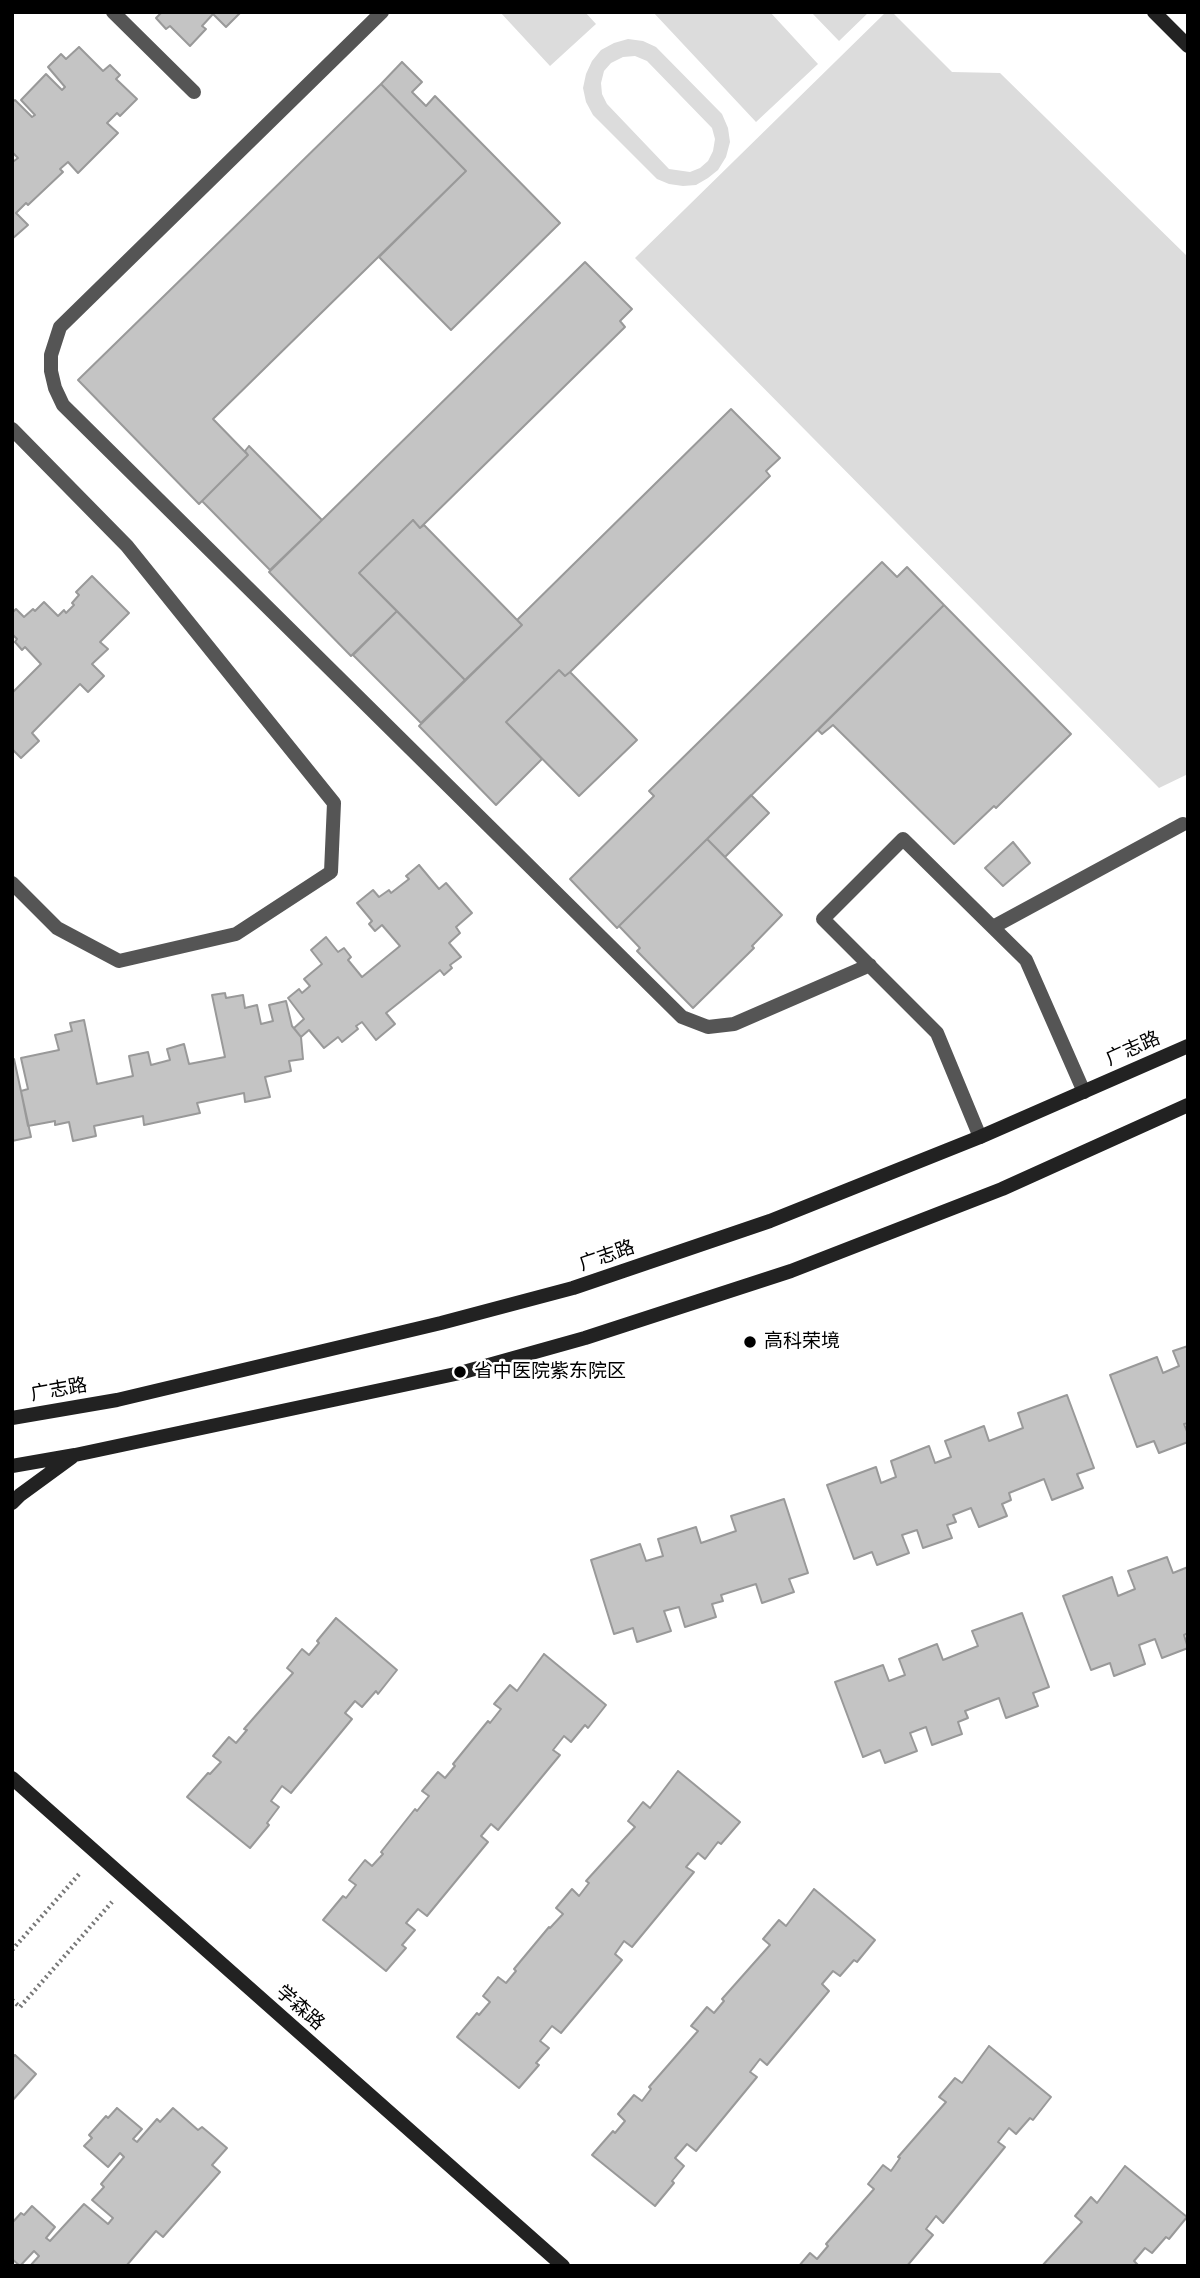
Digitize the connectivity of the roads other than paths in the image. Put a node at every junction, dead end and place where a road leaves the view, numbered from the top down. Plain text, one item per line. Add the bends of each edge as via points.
1 (113, 12) edge
2 (382, 12) edge
3 (1154, 12) edge
4 (1188, 46) edge
5 (194, 92) dead end
6 (12, 429) edge
7 (1183, 824) dead end
8 (12, 883) edge
9 (993, 927) junction
10 (870, 965) junction
11 (1188, 1046) edge
12 (1084, 1092) junction
13 (1188, 1105) edge
14 (981, 1137) junction
15 (12, 1418) edge
16 (75, 1455) junction
17 (12, 1466) edge
18 (12, 1503) edge
19 (12, 1778) edge
20 (563, 2266) edge

1 - 5 lane
2 - 10 lane via 61,327 51,355 51,371 63,405 682,1017 709,1027 734,1024
3 - 4 street
6 - 8 lane via 127,546 334,803 331,872 236,934 119,961 58,928
7 - 9 lane
9 - 10 lane via 903,839 823,919
9 - 12 lane via 1026,960
10 - 14 lane via 937,1033
11 - 12 street, 广志路
12 - 14 street, 广志路
13 - 16 street via 1002,1189 803,1266 585,1338 460,1373
14 - 15 street, 广志路 via 769,1221 573,1288 117,1399
16 - 17 street
16 - 18 street
19 - 20 street, 学森路

